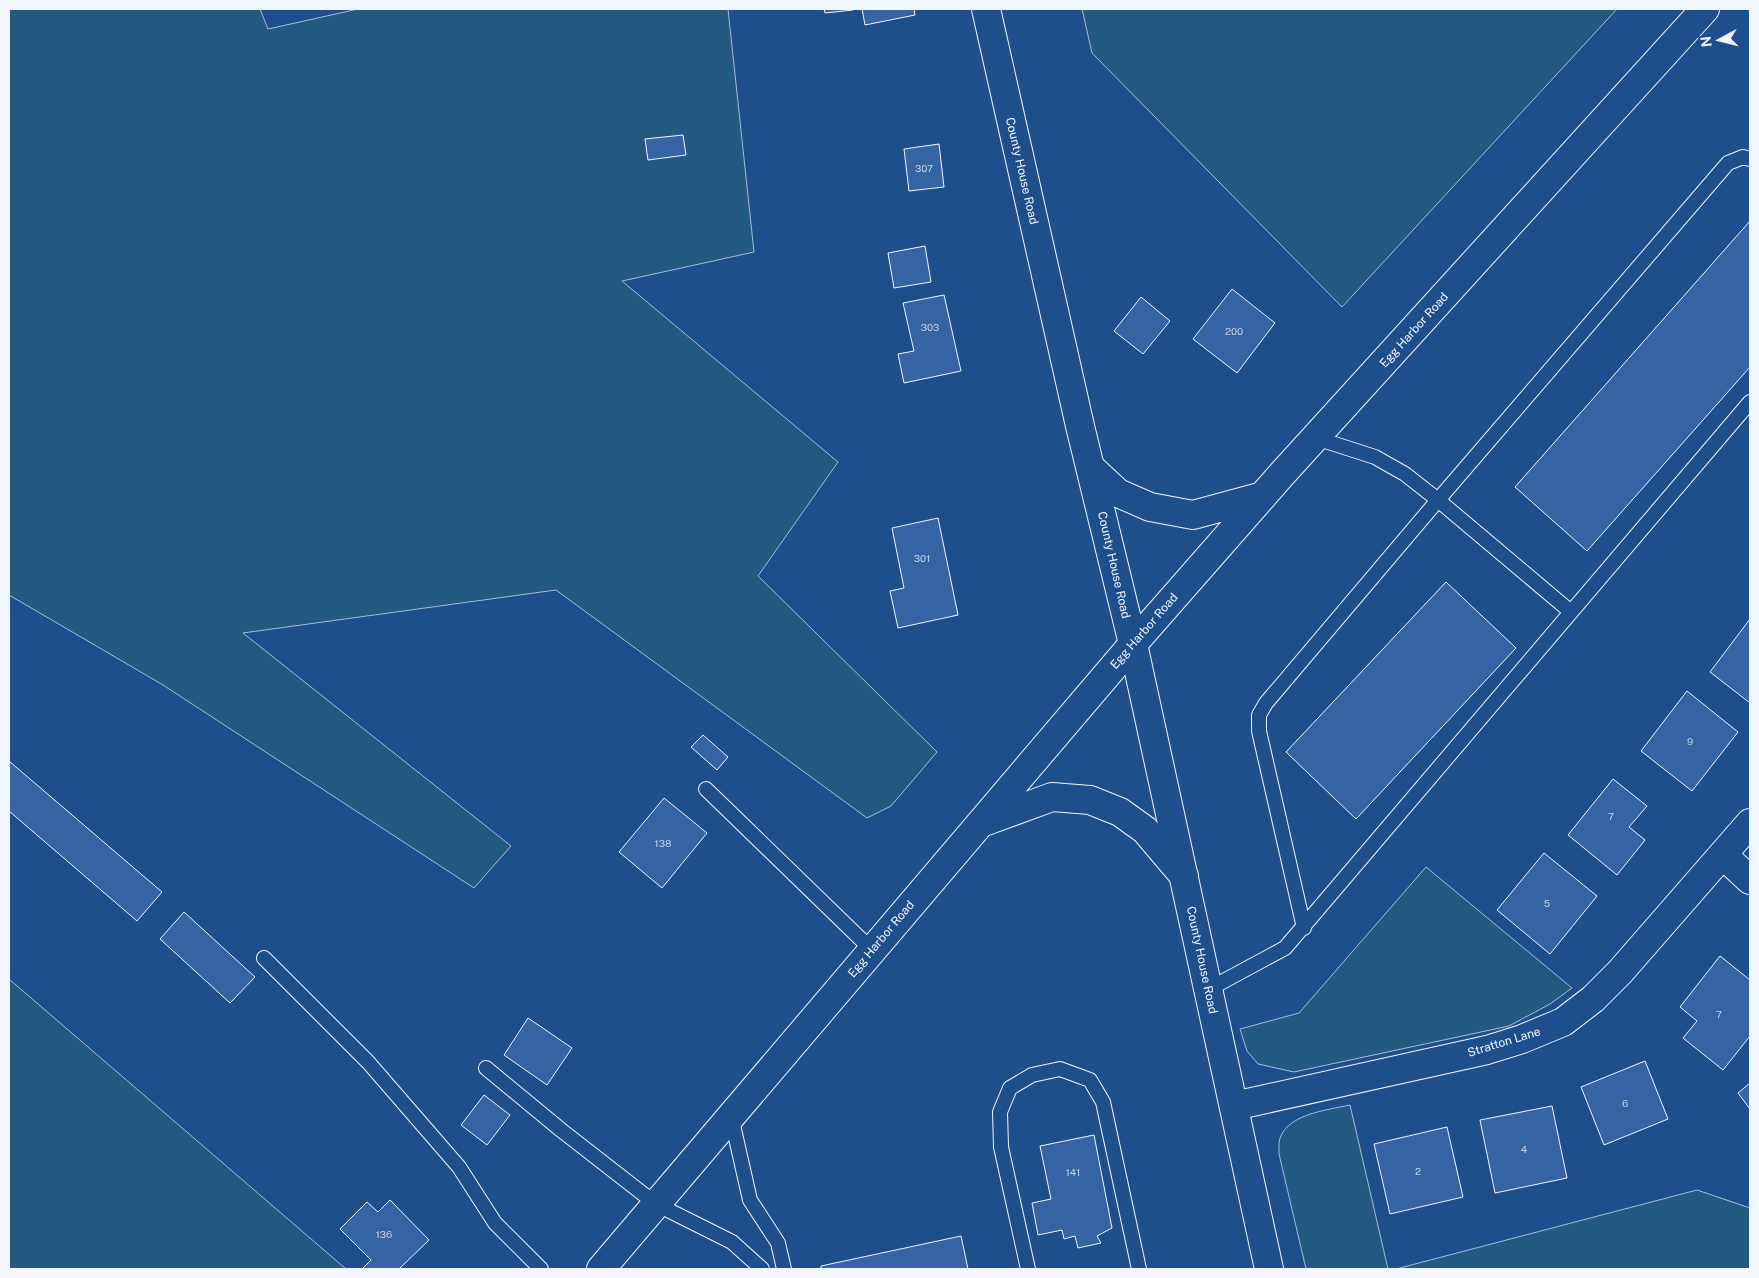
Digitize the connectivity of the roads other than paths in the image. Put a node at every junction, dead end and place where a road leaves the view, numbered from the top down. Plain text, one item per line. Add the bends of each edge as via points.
1 (986, 9) edge
2 (1705, 9) edge
3 (1750, 158) edge
4 (1750, 402) edge
5 (1316, 438) junction
6 (1091, 468) junction
7 (1263, 496) junction
8 (1438, 500) junction
9 (1571, 612) junction
10 (1133, 644) junction
11 (706, 789) dead end
12 (1750, 823) edge
13 (980, 824) junction
14 (1723, 855) junction
15 (1184, 876) junction
16 (1750, 880) edge
17 (1304, 928) junction
18 (872, 950) junction
19 (264, 958) dead end
20 (1209, 988) junction
21 (486, 1068) dead end
22 (1234, 1106) junction
23 (730, 1116) junction
24 (656, 1204) junction
25 (541, 1269) edge
26 (601, 1269) edge
27 (762, 1269) edge
28 (784, 1269) edge
29 (1028, 1269) edge
30 (1139, 1269) edge
31 (1269, 1269) edge

1 - 6 main road, County House Road
2 - 5 main road, Egg Harbor Road
3 - 8 lane via 1743,157 1728,164
4 - 9 lane
5 - 7 main road, Egg Harbor Road
5 - 8 lane via 1375,457 1405,474
6 - 7 main road via 1118,493 1150,507 1193,515
6 - 10 main road, County House Road
7 - 10 main road, Egg Harbor Road
8 - 9 lane
8 - 17 lane via 1259,715 1259,731
9 - 17 lane
10 - 13 main road, Egg Harbor Road
10 - 15 main road, County House Road
11 - 18 lane
12 - 14 main road, Stratton Lane
13 - 15 main road via 1052,797 1090,800 1120,812 1145,830
13 - 18 main road, Egg Harbor Road
14 - 16 main road
14 - 22 main road, Stratton Lane via 1620,972 1563,1022 1487,1050
15 - 20 main road, County House Road
17 - 20 lane via 1285,948
18 - 23 main road, Egg Harbor Road
19 - 25 lane via 368,1062 459,1167 495,1223
20 - 22 main road, County House Road
21 - 24 lane
22 - 31 main road, County House Road
23 - 24 main road, Egg Harbor Road
23 - 28 lane via 750,1200 778,1243
24 - 26 main road, Egg Harbor Road
24 - 27 lane via 732,1242
29 - 30 lane via 1001,1147 1000,1112 1010,1088 1032,1074 1060,1069 1090,1080 1103,1102

